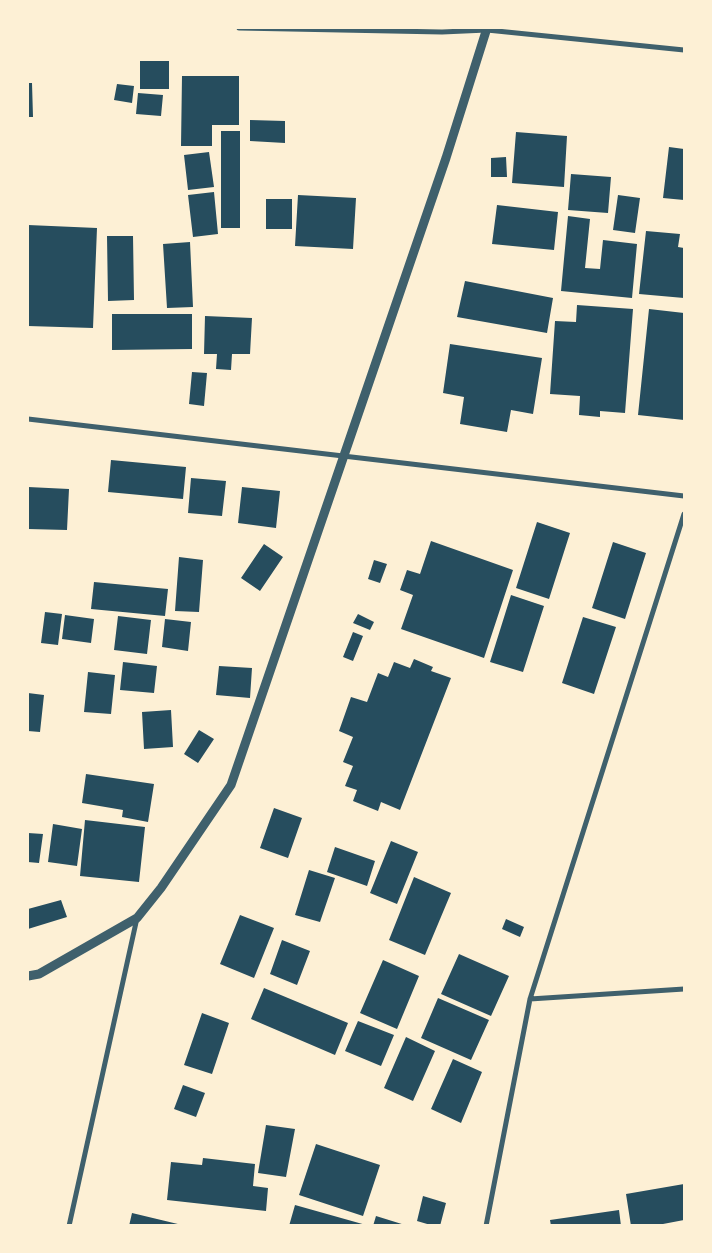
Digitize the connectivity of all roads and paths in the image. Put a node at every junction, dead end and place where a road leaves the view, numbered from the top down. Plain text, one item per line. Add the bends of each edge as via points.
1 (239, 28) edge
2 (336, 29) edge
3 (487, 29) edge
4 (684, 50) edge
5 (28, 419) edge
6 (344, 456) junction
7 (684, 496) edge
8 (684, 514) edge
9 (137, 918) junction
10 (28, 976) edge
11 (684, 989) edge
12 (530, 999) junction
13 (69, 1226) edge
14 (486, 1226) edge

1 - 2 street
2 - 3 street via 442,32
3 - 4 street
3 - 6 street
5 - 6 street
6 - 7 street
6 - 9 street via 231,785
8 - 12 street
9 - 10 street via 39,974
9 - 13 street
11 - 12 street
12 - 14 street

